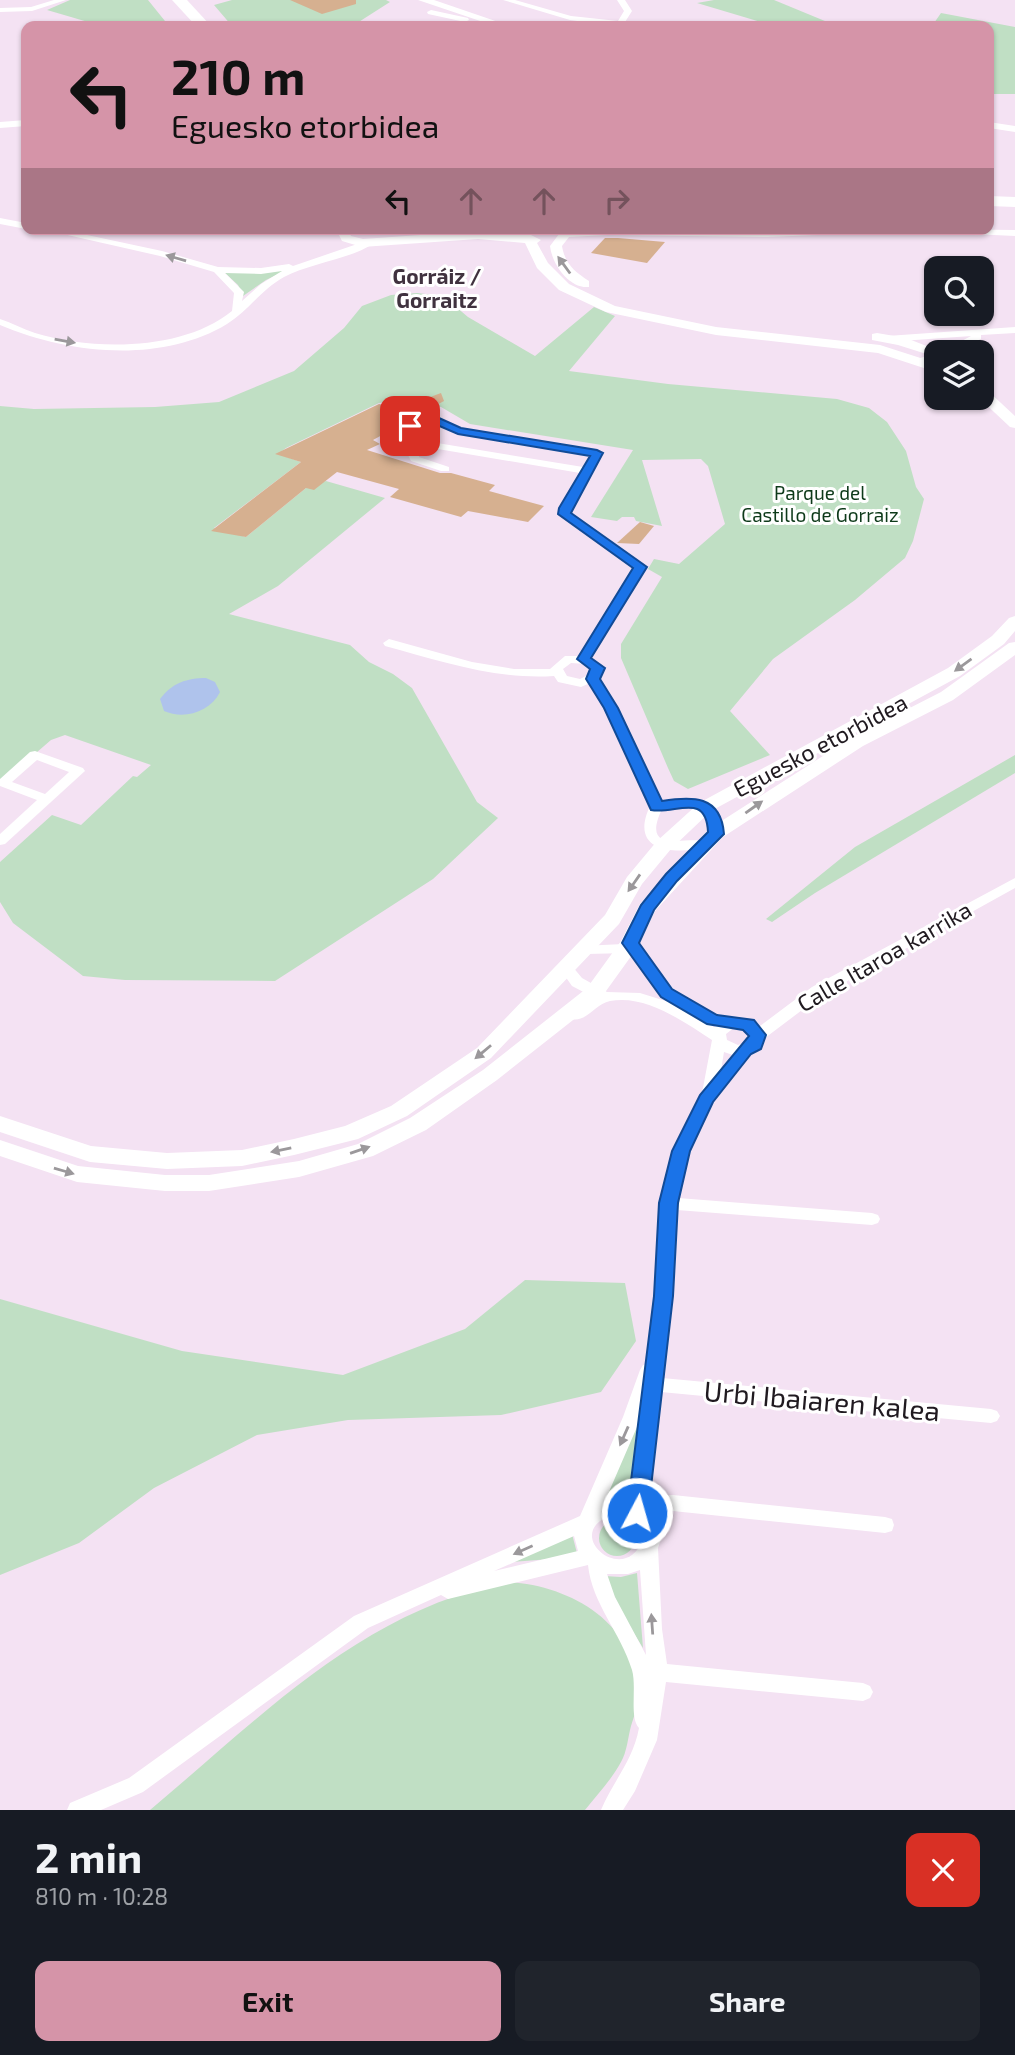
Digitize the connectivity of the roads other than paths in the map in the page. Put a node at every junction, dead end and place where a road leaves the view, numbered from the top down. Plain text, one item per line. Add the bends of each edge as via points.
1 (62, 0) edge
2 (179, 0) edge
3 (423, 0) edge
4 (507, 0) edge
5 (621, 0) edge
6 (0, 10) edge
7 (431, 12) dead end
8 (170, 13) dead end
9 (178, 21) edge
10 (199, 21) edge
11 (466, 21) edge
12 (590, 21) edge
13 (623, 21) edge
14 (21, 123) edge
15 (994, 124) edge
16 (0, 125) edge
17 (1015, 127) edge
18 (994, 192) edge
19 (1015, 193) edge
20 (994, 202) edge
21 (1015, 202) edge
22 (0, 221) edge
23 (21, 225) edge
24 (994, 232) edge
25 (1015, 233) edge
26 (73, 235) edge
27 (340, 235) edge
28 (346, 235) edge
29 (386, 235) edge
30 (478, 235) joint
31 (526, 235) edge
32 (528, 235) edge
33 (560, 235) edge
34 (566, 235) edge
35 (369, 243) junction
36 (538, 258) junction
37 (217, 270) junction
38 (236, 310) junction
39 (0, 322) edge
40 (1015, 330) edge
41 (992, 332) junction
42 (940, 336) junction
43 (886, 339) junction
44 (976, 340) edge
45 (913, 354) junction
46 (924, 354) edge
47 (924, 361) edge
48 (994, 389) edge
49 (994, 405) edge
50 (1015, 406) edge
51 (1015, 424) edge
52 (423, 447) junction
53 (445, 469) dead end
54 (587, 471) junction
55 (1015, 621) edge
56 (389, 642) dead end
57 (1015, 647) edge
58 (584, 659) junction
59 (556, 672) junction
60 (593, 679) junction
61 (46, 799) junction
62 (657, 806) junction
63 (705, 807) junction
64 (710, 839) junction
65 (0, 841) edge
66 (664, 845) junction
67 (1015, 882) edge
68 (628, 946) junction
69 (586, 949) junction
70 (567, 970) junction
71 (601, 994) junction
72 (731, 1022) junction
73 (758, 1035) junction
74 (719, 1039) junction
75 (745, 1050) junction
76 (706, 1099) junction
77 (0, 1124) edge
78 (0, 1149) edge
79 (668, 1203) junction
80 (872, 1219) dead end
81 (657, 1349) junction
82 (654, 1384) junction
83 (991, 1416) dead end
84 (637, 1513) junction
85 (587, 1520) junction
86 (885, 1525) dead end
87 (649, 1549) junction
88 (593, 1559) junction
89 (361, 1622) junction
90 (658, 1672) junction
91 (863, 1692) dead end
92 (648, 1740) junction
93 (615, 1809) edge
94 (77, 1810) edge

1 - 6 street via 32,9
2 - 10 highway
3 - 11 street
4 - 12 street
5 - 13 street via 628,11
7 - 11 street
8 - 9 highway
14 - 16 street
15 - 17 street
18 - 19 highway
20 - 21 highway
22 - 23 street
24 - 25 street
37 -> 26 street
27 - 37 street via 316,258 301,264 261,271
28 - 35 street via 350,241
29 - 30 street
29 - 35 street
30 - 36 street via 515,242
31 - 36 street
32 - 33 street via 540,240
43 -> 34 street via 753,328 626,304 597,292 565,270 556,246
35 - 38 street via 281,275
36 - 45 street via 564,287 611,309 716,331
37 - 38 street via 239,292
39 -> 38 street via 34,336 123,346 192,337
40 - 41 street
41 - 42 street
41 - 44 street
42 - 43 street
42 - 45 street
43 - 45 street
45 - 46 street
45 - 47 street
48 - 50 street
49 - 51 street
52 - 53 street via 415,451 415,459
52 - 54 street
52 - 54 street via 393,435 428,416 458,431 597,453
54 - 58 street via 564,514 640,567
55 -> 63 street, Eguesko etorbidea via 954,673
56 - 59 street via 481,668 524,674
64 -> 57 street, Eguesko etorbidea via 857,742 947,696
58 - 59 street via 563,661
58 - 60 street via 598,668
59 - 60 street via 567,681
60 - 62 street
61 - 61 street via 78,771 35,755 3,783
61 - 65 street
62 - 63 street via 689,801
62 - 66 street via 647,828
63 - 64 street via 715,821
63 - 66 street, Eguesko etorbidea
64 - 66 street via 680,848
64 - 68 street, Eguesko etorbidea via 647,908
66 -> 69 street, Eguesko etorbidea
67 - 73 street, Calle Itaroa karrika via 817,990
68 - 69 street
68 - 71 street, Eguesko etorbidea
68 - 72 street via 666,993 713,1020
69 - 70 street, Eguesko etorbidea
70 - 71 street via 577,982
70 -> 77 street, Eguesko etorbidea via 484,1053 399,1111 350,1133 242,1158 167,1161 90,1154
71 - 74 street via 648,1000 683,1013
78 -> 71 street, Eguesko etorbidea via 78,1174 165,1183 209,1183 299,1169 365,1150 418,1124
72 - 73 street via 748,1025
72 - 74 street via 721,1028
73 - 75 street via 755,1044
74 - 75 street via 733,1050
74 - 76 street
75 - 76 street
76 - 79 street via 681,1151
79 - 80 street
79 - 81 street
81 - 82 street
81 -> 85 street
82 - 83 street, Urbi Ibaiaren kalea
82 - 84 street
84 - 85 street via 606,1507
84 - 86 street via 673,1503
84 - 87 street via 650,1529
85 - 88 street via 582,1539
85 -> 89 street
87 - 88 street via 627,1566
90 -> 87 street
88 - 89 street via 462,1586
88 - 92 street via 642,1669
89 - 94 street via 136,1785
90 - 91 street
90 - 92 street
92 - 93 street

